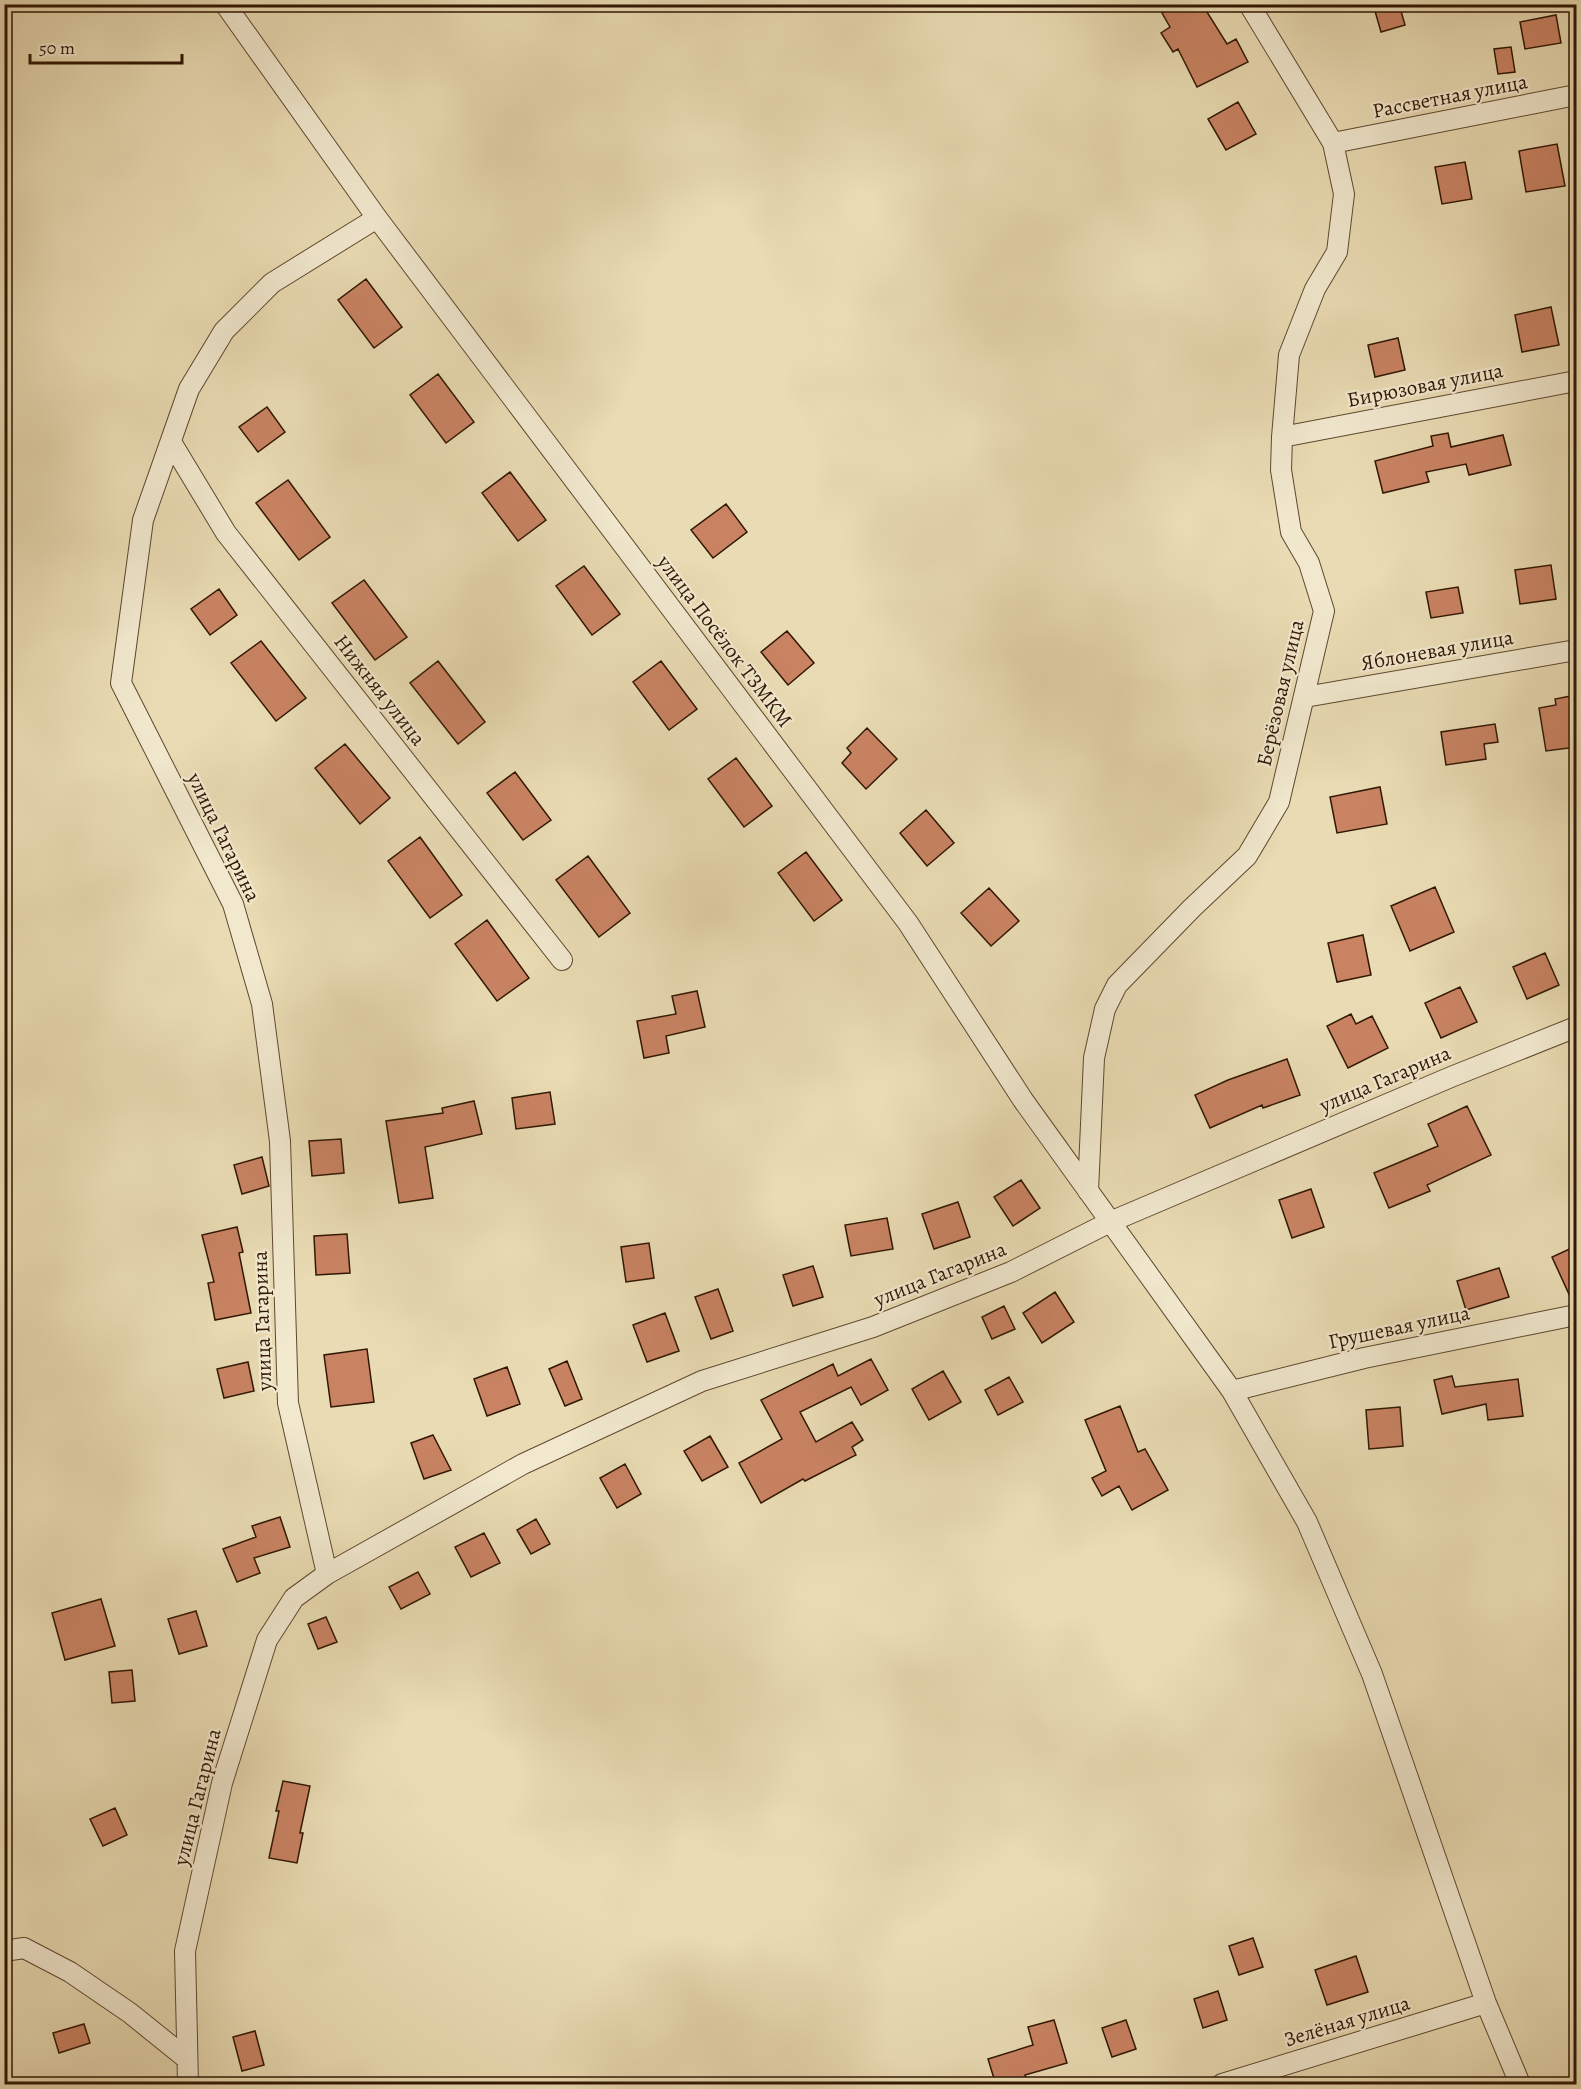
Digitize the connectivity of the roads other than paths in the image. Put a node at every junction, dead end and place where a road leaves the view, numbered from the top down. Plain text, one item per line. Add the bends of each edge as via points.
1 (225, 4) edge
2 (1249, 4) edge
3 (1576, 95) edge
4 (1333, 143) junction
5 (377, 218) junction
6 (1576, 381) edge
7 (1282, 437) junction
8 (171, 442) junction
9 (1576, 650) edge
10 (1305, 696) junction
11 (562, 960) dead end
12 (1576, 1027) edge
13 (1088, 1191) junction
14 (1110, 1222) junction
15 (1576, 1315) edge
16 (1232, 1391) junction
17 (327, 1574) junction
18 (4, 1951) edge
19 (1486, 2003) junction
20 (187, 2059) junction
21 (188, 2085) edge
22 (1222, 2085) edge
23 (1520, 2085) edge

1 - 5 street, улица Посёлок ТЗМКМ
2 - 4 street, Берёзовая улица
3 - 4 street, Рассветная улица
4 - 7 street, Берёзовая улица via 1344,194 1337,252 1315,289 1289,355
5 - 8 street, улица Гагарина via 273,284 224,331 189,389
5 - 13 street, улица Посёлок ТЗМКМ via 908,924 1023,1100
6 - 7 street, Бирюзовая улица
7 - 10 street, Берёзовая улица via 1281,470 1291,532 1309,563 1324,611
8 - 11 street, Нижняя улица via 226,533
8 - 17 street, улица Гагарина via 143,520 121,682 233,904 262,1004 280,1141 288,1403
9 - 10 street, Яблоневая улица
10 - 13 street, Берёзовая улица via 1279,802 1247,856 1117,985 1106,1009 1094,1058
12 - 14 street, улица Гагарина
13 - 14 street, улица Посёлок ТЗМКМ
14 - 16 street, улица Посёлок ТЗМКМ
14 - 17 street, улица Гагарина via 1011,1272 873,1327 702,1381 523,1464
15 - 16 street, Грушевая улица via 1364,1358
16 - 19 street, улица Посёлок ТЗМКМ via 1307,1522 1372,1674
17 - 20 street, улица Гагарина via 294,1598 267,1640 222,1783 185,1951
18 - 20 street via 24,1948 70,1972
19 - 22 street, Зелёная улица
19 - 23 street, улица Посёлок ТЗМКМ
20 - 21 street, улица Гагарина

